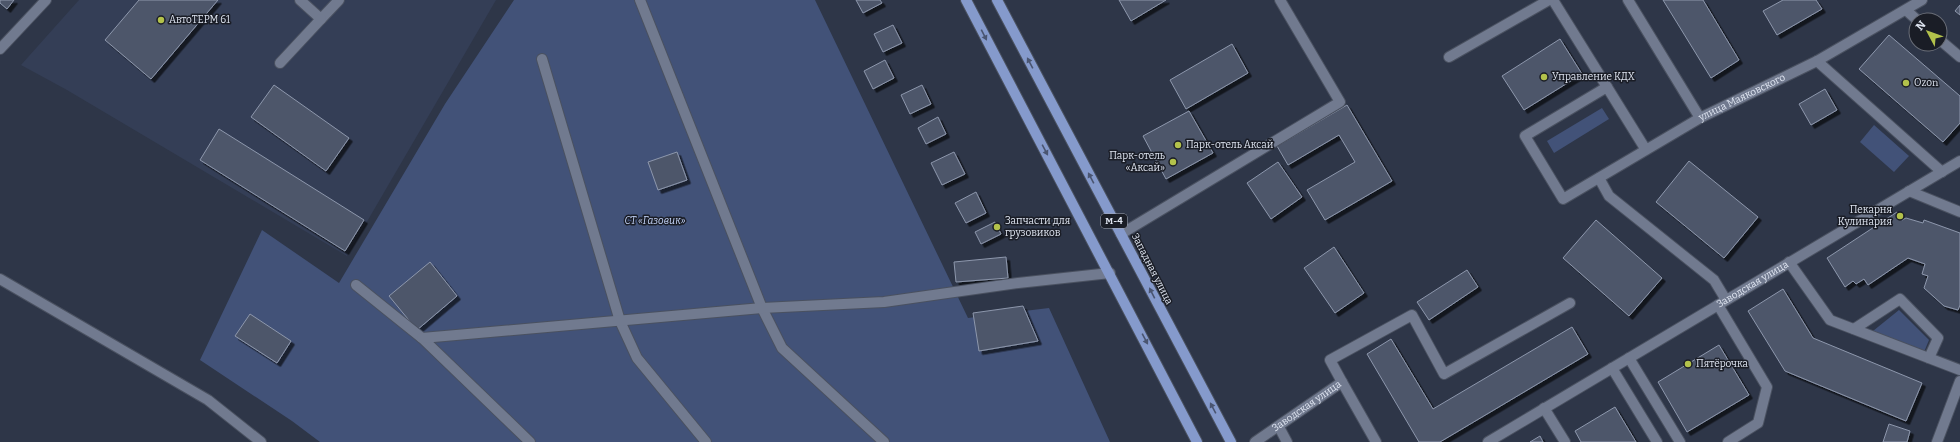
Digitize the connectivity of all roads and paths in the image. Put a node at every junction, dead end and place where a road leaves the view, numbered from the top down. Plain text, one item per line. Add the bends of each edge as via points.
1 (46, 0) edge
2 (300, 0) edge
3 (339, 0) edge
4 (640, 0) edge
5 (966, 0) edge
6 (997, 0) edge
7 (1280, 0) edge
8 (1549, 0) edge
9 (1553, 0) edge
10 (1628, 0) edge
11 (1922, 0) edge
12 (1906, 10) joint
13 (321, 19) junction
14 (1948, 47) edge
15 (0, 49) edge
16 (1449, 57) dead end
17 (1960, 57) edge
18 (542, 59) dead end
19 (1817, 61) junction
20 (280, 63) dead end
21 (1607, 87) junction
22 (1700, 118) junction
23 (1646, 150) junction
24 (1960, 161) edge
25 (1942, 172) junction
26 (1599, 178) junction
27 (1910, 191) junction
28 (1960, 212) edge
29 (1121, 234) junction
30 (1790, 262) junction
31 (1110, 273) junction
32 (0, 279) edge
33 (356, 285) dead end
34 (1570, 303) dead end
35 (1722, 303) junction
36 (762, 308) junction
37 (620, 321) junction
38 (1854, 329) junction
39 (422, 338) junction
40 (1629, 358) junction
41 (1929, 358) junction
42 (1612, 368) junction
43 (1960, 370) edge
44 (1960, 381) edge
45 (1342, 382) junction
46 (1544, 408) junction
47 (1279, 427) junction
48 (261, 442) edge
49 (530, 442) edge
50 (706, 442) edge
51 (884, 442) edge
52 (1197, 442) edge
53 (1231, 442) edge
54 (1255, 442) edge
55 (1287, 442) edge
56 (1376, 442) edge
57 (1488, 442) edge
58 (1565, 442) edge
59 (1657, 442) edge
60 (1680, 442) edge
61 (1728, 442) edge
62 (1937, 442) edge

1 - 15 street
2 - 13 street
3 - 13 street
4 - 36 street
5 -> 31 main road, М-4
29 -> 6 main road, Западная улица / М-4
7 - 29 street via 1340,102
8 - 16 street
9 - 21 street
10 - 22 street
11 - 12 street, улица Маяковского
12 - 19 street, улица Маяковского
13 - 20 street
14 - 17 street
18 - 37 street
19 - 22 street, улица Маяковского
19 - 25 street
21 - 23 street
21 - 26 street, улица Маяковского via 1525,136 1563,199
22 - 23 street, улица Маяковского
23 - 26 street, улица Маяковского
24 - 25 street, Заводская улица
25 - 27 street, Заводская улица
26 - 35 street via 1609,196 1714,280
27 - 28 street
27 - 30 street, Заводская улица
53 -> 29 main road, Западная улица / М-4
30 - 35 street, Заводская улица
30 - 38 street via 1830,320
31 - 36 street via 884,302
31 -> 52 main road, М-4
32 - 48 street via 208,400
33 - 39 street
34 - 45 street via 1444,374 1412,315 1330,360
35 - 40 street, Заводская улица
35 - 61 street via 1767,387 1758,423
36 - 37 street
36 - 51 street via 782,348
37 - 39 street
37 - 50 street via 637,358
38 - 41 street
38 - 41 street via 1900,299 1938,338
39 - 49 street
40 - 42 street, Заводская улица
40 - 60 street
41 - 43 street
42 - 46 street, Заводская улица
42 - 59 street
44 - 62 street
45 - 47 street, Заводская улица
45 - 56 street, Заводская улица
46 - 57 street, Заводская улица
46 - 58 street
47 - 54 street, Заводская улица
47 - 55 street

